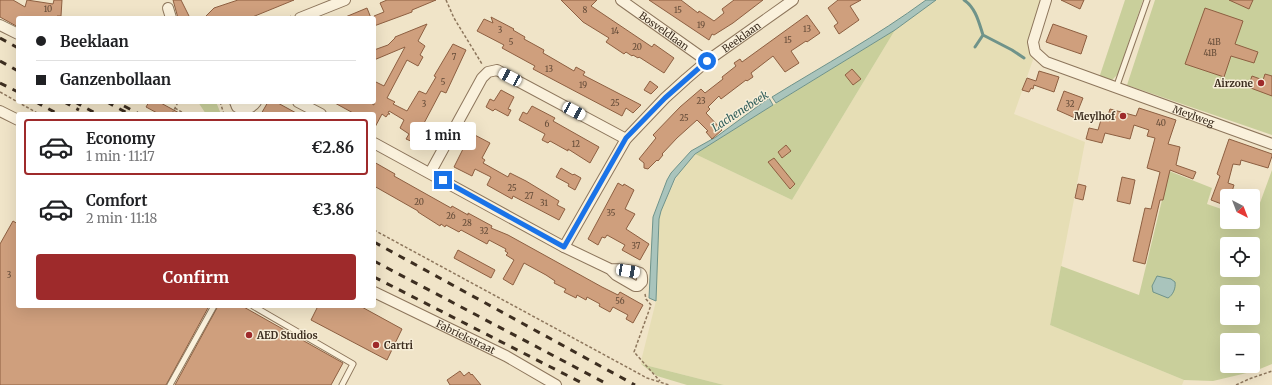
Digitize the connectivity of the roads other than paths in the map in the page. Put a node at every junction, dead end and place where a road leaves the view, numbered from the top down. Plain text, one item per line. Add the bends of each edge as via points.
1 (345, 0) edge
2 (621, 0) edge
3 (793, 0) edge
4 (1046, 0) edge
5 (1146, 0) edge
6 (305, 16) edge
7 (0, 25) edge
8 (16, 33) edge
9 (707, 61) junction
10 (1116, 88) junction
11 (236, 104) edge
12 (255, 104) edge
13 (302, 104) edge
14 (0, 111) edge
15 (317, 112) edge
16 (16, 119) edge
17 (626, 138) junction
18 (376, 144) edge
19 (1272, 144) edge
20 (430, 173) junction
21 (564, 247) junction
22 (638, 286) road end
23 (376, 293) edge
24 (213, 308) edge
25 (257, 308) edge
26 (170, 385) edge
27 (342, 385) edge
28 (556, 385) edge

1 - 6 street
2 - 9 street, Bosveldlaan
3 - 9 street, Beeklaan
4 - 10 street, Meylweg via 1034,38 1035,52 1051,64
5 - 10 lane
7 - 8 street
9 - 17 street, Beeklaan via 665,98
10 - 19 street, Meylweg
11 - 12 street via 237,107 247,109
13 - 15 street
14 - 16 street
17 - 20 street via 492,71 482,78
17 - 21 street, Beeklaan
18 - 20 street
20 - 21 street
21 - 22 street
23 - 28 street, Fabriekstraat via 506,356
24 - 26 lane
25 - 27 lane via 353,364

